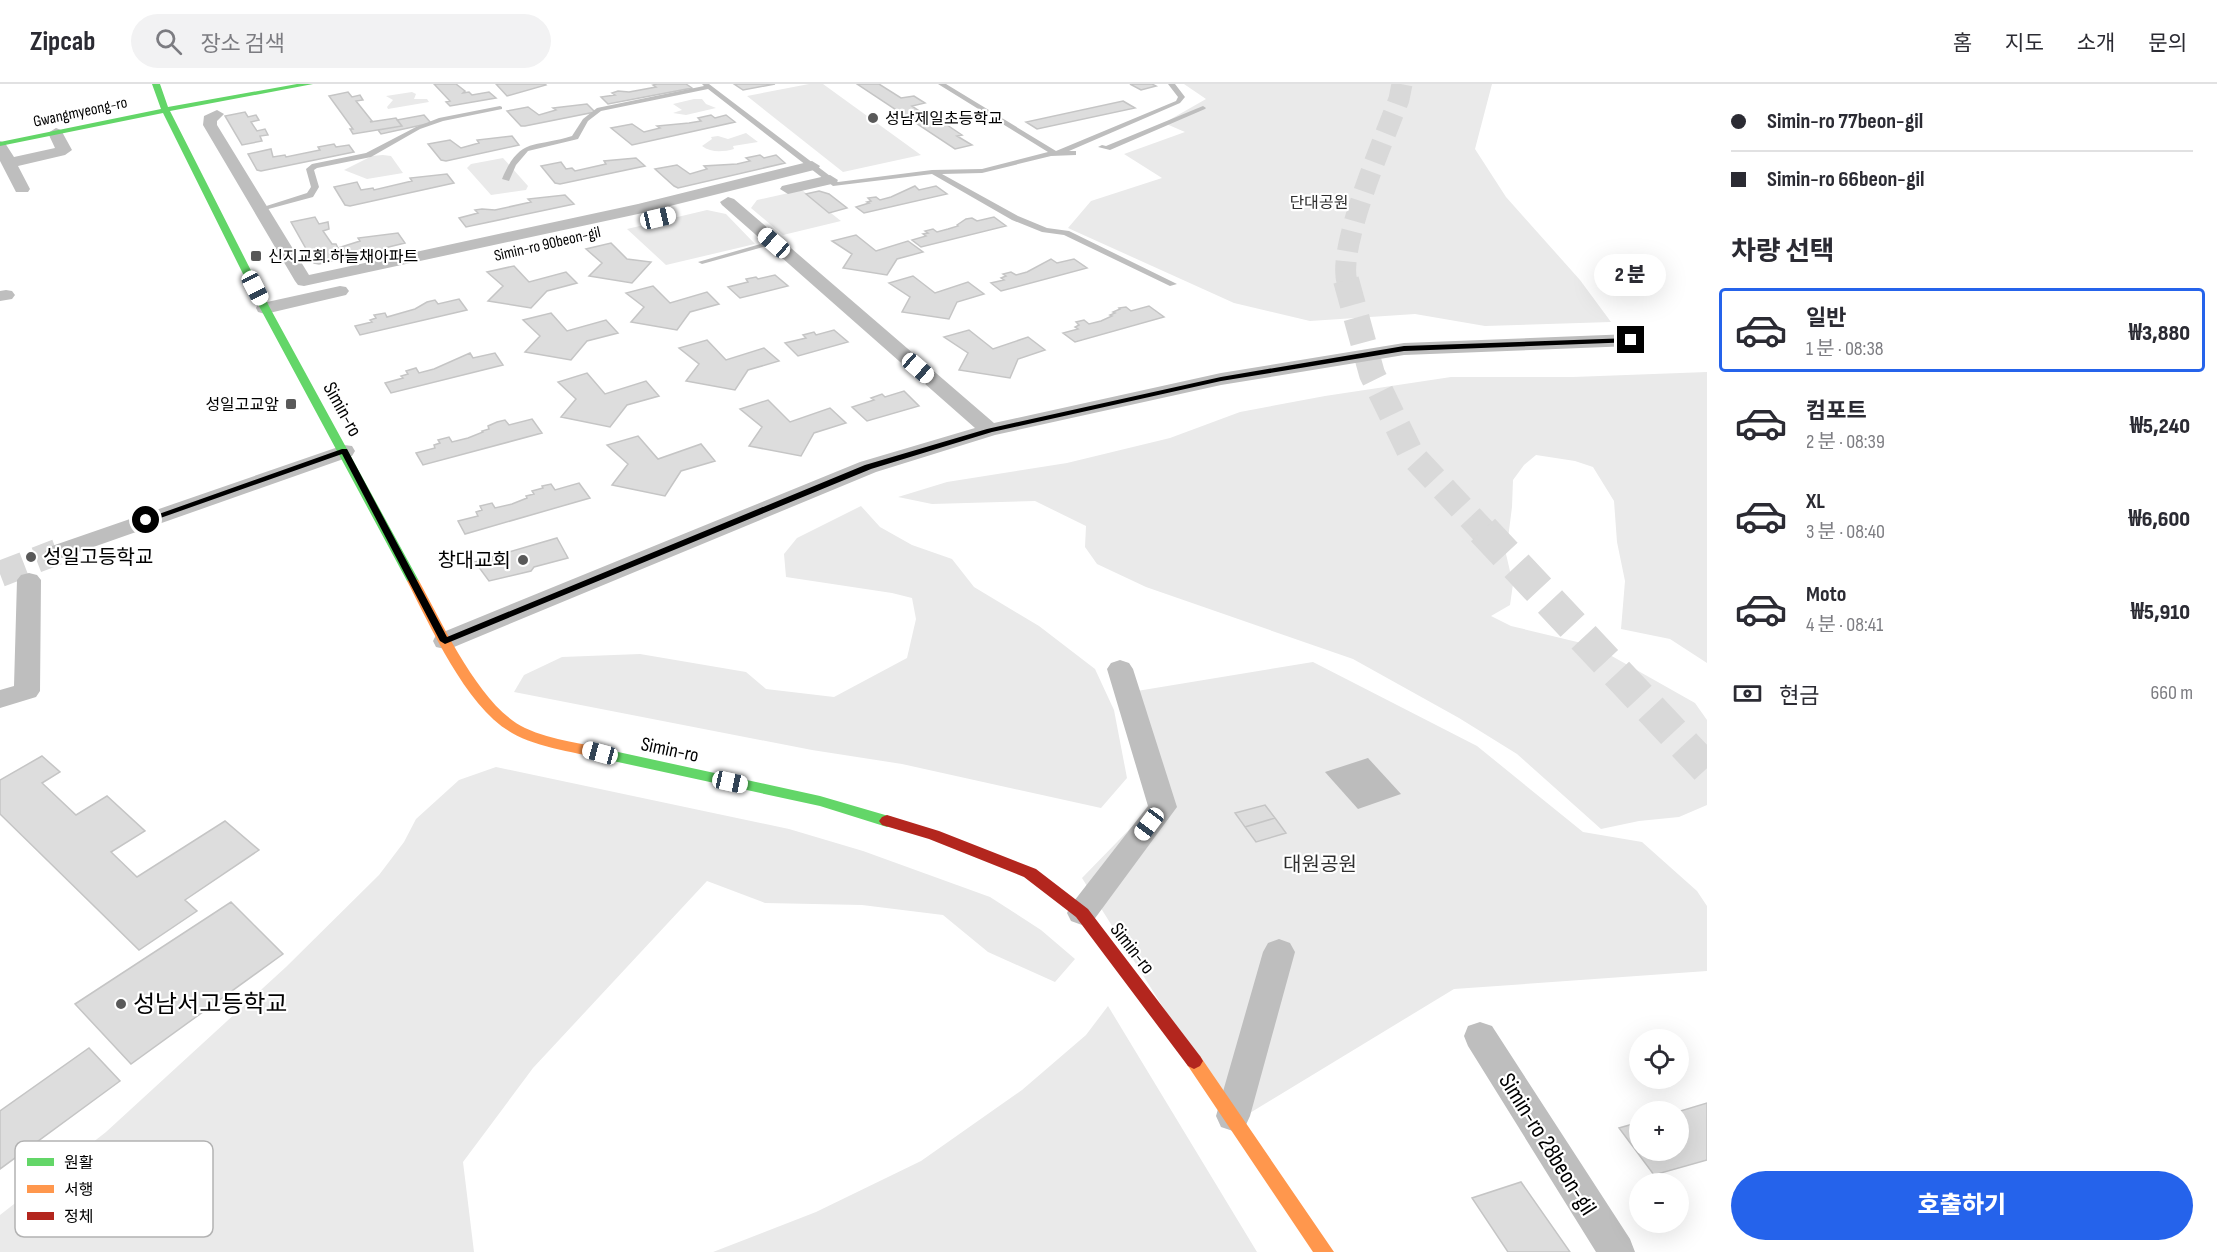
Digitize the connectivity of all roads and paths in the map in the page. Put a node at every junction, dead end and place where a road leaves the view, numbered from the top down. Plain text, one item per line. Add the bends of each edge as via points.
1 (156, 84) edge
2 (309, 84) edge
3 (942, 84) edge
4 (1171, 84) edge
5 (707, 86) edge
6 (500, 108) dead end
7 (1203, 108) dead end
8 (165, 110) junction
9 (218, 114) dead end
10 (56, 133) junction
11 (0, 145) edge
12 (1102, 147) dead end
13 (1073, 153) dead end
14 (1056, 154) junction
15 (9, 163) junction
16 (812, 166) junction
17 (932, 172) junction
18 (506, 179) dead end
19 (830, 180) junction
20 (0, 182) edge
21 (728, 202) junction
22 (261, 209) junction
23 (774, 243) junction
24 (702, 262) dead end
25 (1173, 284) dead end
26 (265, 308) junction
27 (1631, 340) dead end
28 (990, 430) junction
29 (344, 451) junction
30 (57, 552) tunnel mouth
31 (29, 579) dead end
32 (445, 641) junction
33 (1120, 669) dead end
34 (0, 699) edge
35 (1082, 913) junction
36 (1279, 952) dead end
37 (1480, 1036) dead end
38 (1233, 1116) junction
39 (1324, 1252) edge
40 (1617, 1252) edge

1 - 8 main road, Simin-ro
2 - 8 main road, Gwangmyeong-ro
3 - 14 lane
4 - 14 lane via 1181,93 1178,102
5 - 16 lane
5 - 18 lane via 599,109 585,120 575,137 527,147
6 - 22 lane via 441,119 368,155 315,166 310,169 315,187 310,195
7 - 12 lane
8 - 10 main road, Gwangmyeong-ro
8 - 26 main road, Simin-ro
9 - 22 street via 209,120 210,125
10 - 11 main road, Gwangmyeong-ro
10 - 15 street via 64,150
11 - 15 street
13 - 14 lane
14 - 17 lane via 982,171
15 - 20 street via 19,184
16 - 19 lane
16 - 22 street via 638,209 309,281 304,281
17 - 19 lane via 836,184
17 - 25 lane via 1015,218 1045,230 1066,233
19 - 21 street, Simin-ro 90beon-gil
21 - 23 street
21 - 26 street, Simin-ro 90beon-gil
23 - 24 lane
23 - 28 street
26 - 29 main road, Simin-ro
27 - 28 street via 1404,349 1221,379
28 - 32 street via 868,467
29 - 30 street
29 - 32 main road, Simin-ro
31 - 34 street via 27,691
32 - 35 main road, Simin-ro via 486,703 519,731 641,763 820,801 934,836 1030,873
33 - 35 street via 1162,807
35 - 38 main road, Simin-ro
36 - 38 street
37 - 40 street, Simin-ro 28beon-gil
38 - 39 main road, Simin-ro

